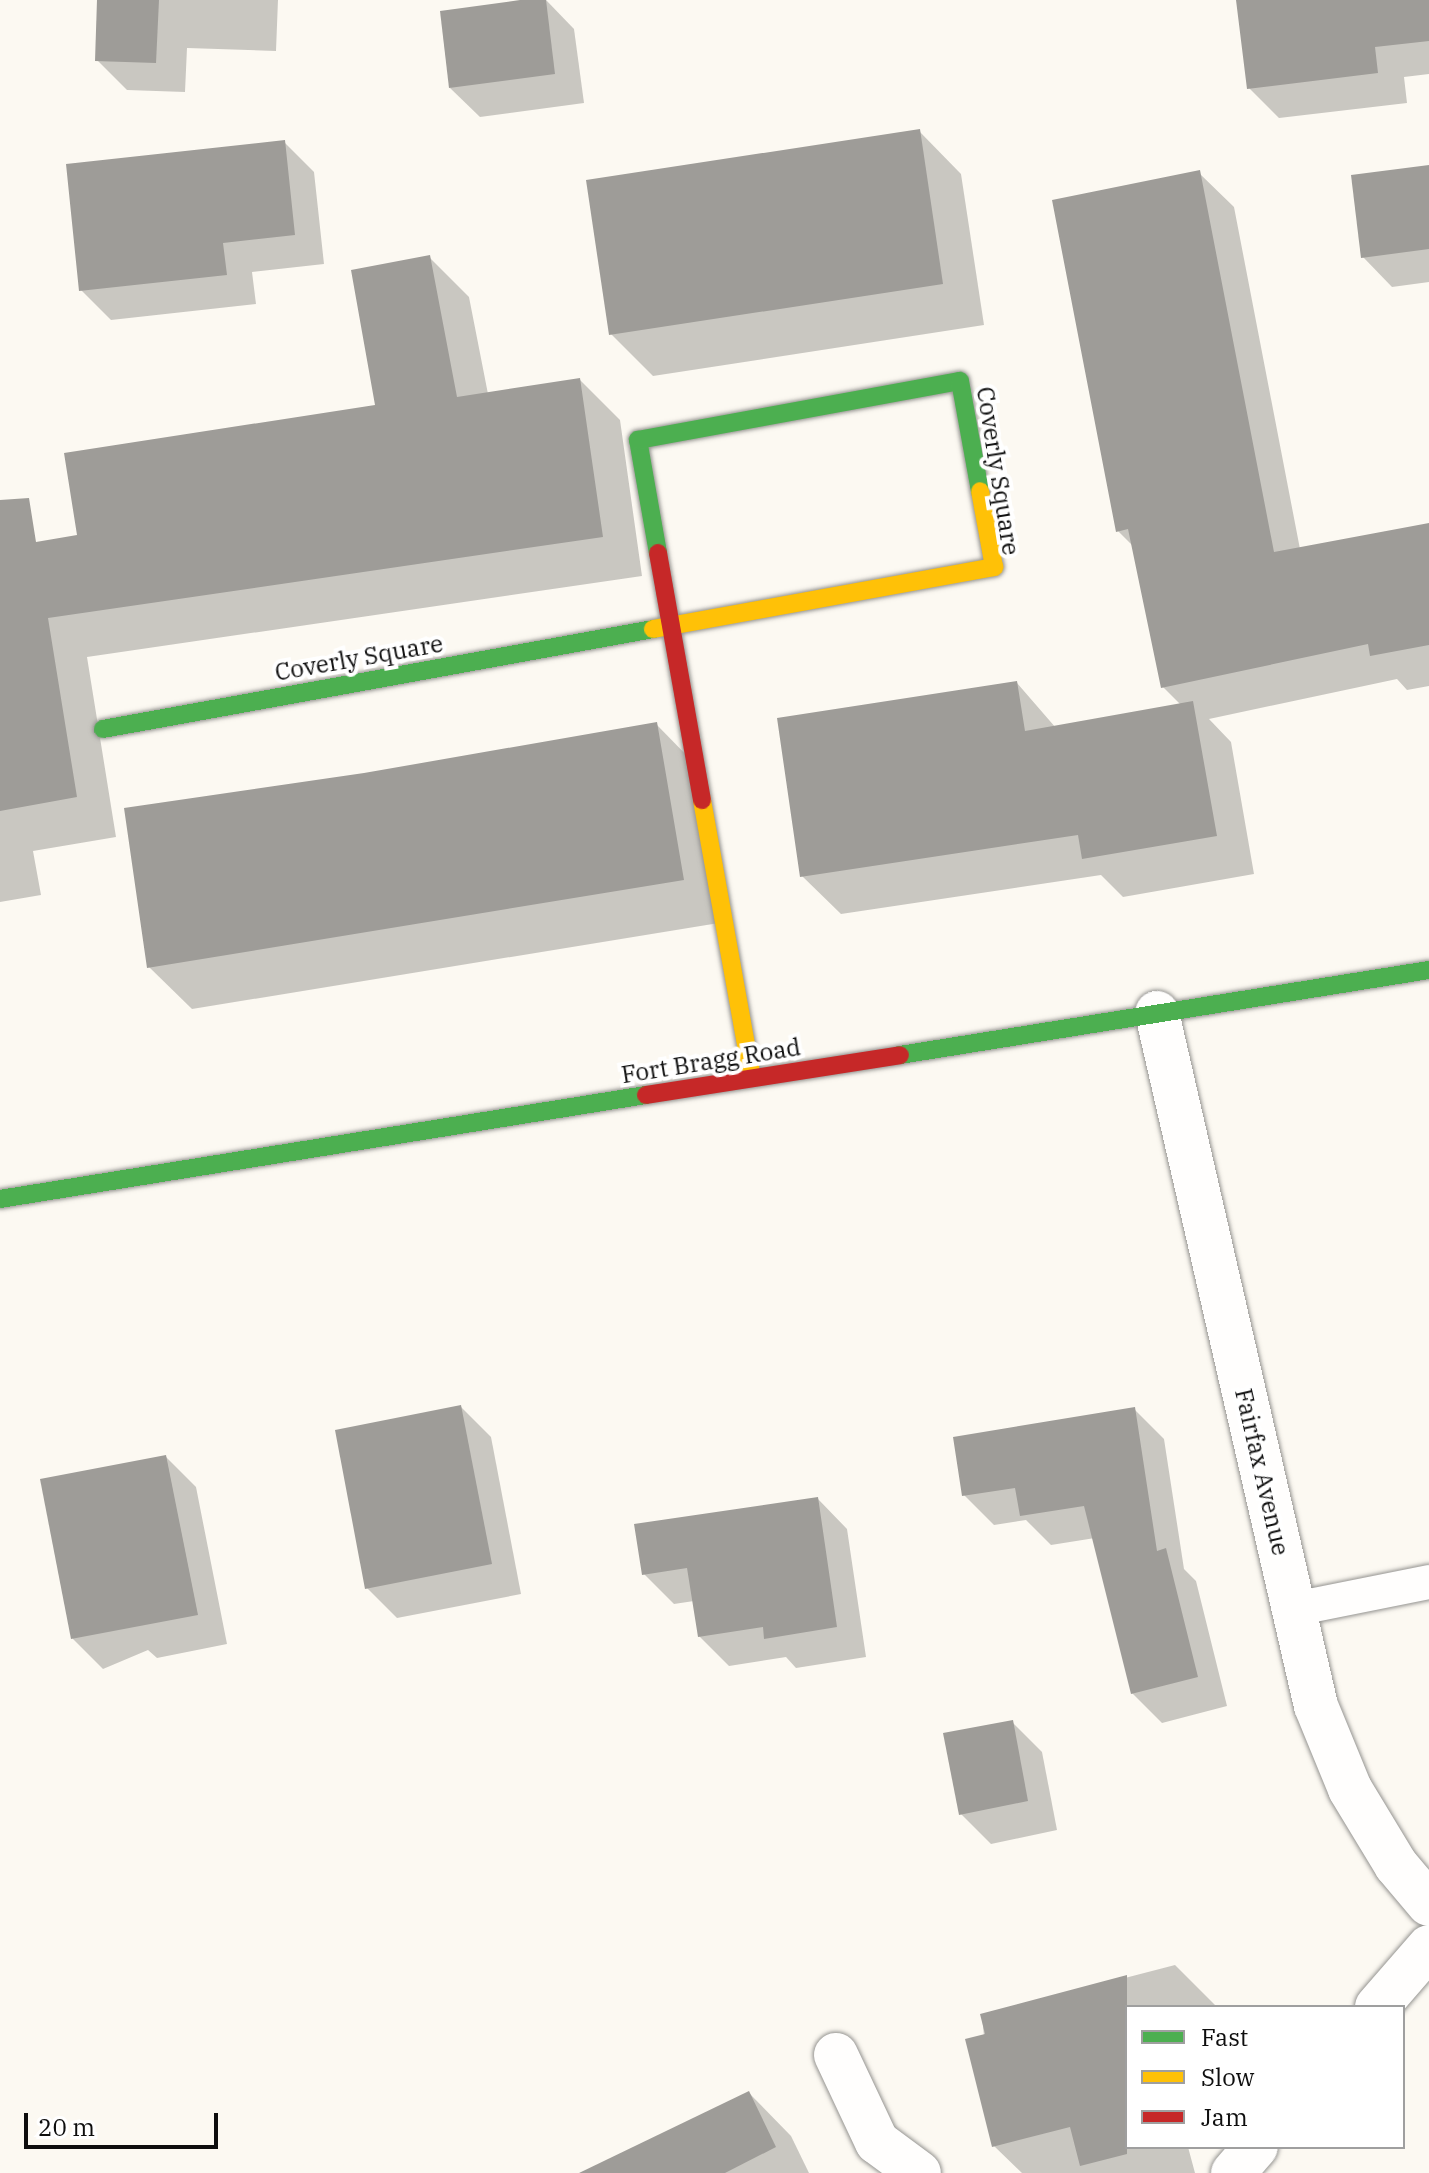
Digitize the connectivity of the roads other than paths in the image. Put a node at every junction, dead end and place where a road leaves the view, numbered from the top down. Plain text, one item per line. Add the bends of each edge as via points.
1 (671, 626) junction
2 (103, 729) dead end
3 (1429, 970) edge
4 (1157, 1013) junction
5 (752, 1078) junction
6 (0, 1199) edge
7 (1429, 1582) edge
8 (1294, 1609) junction
9 (1429, 1904) edge
10 (1429, 1947) edge
11 (1379, 2005) edge
12 (836, 2055) dead end
13 (1254, 2149) edge
14 (919, 2173) edge
15 (1233, 2173) edge

1 - 1 street, Coverly Square via 638,440 960,381 994,567
1 - 2 street, Coverly Square
1 - 5 street, Coverly Square
3 - 4 street, Fort Bragg Road
4 - 5 street, Fort Bragg Road
4 - 8 street, Fairfax Avenue
5 - 6 street, Fort Bragg Road
7 - 8 lane
8 - 9 street, Fairfax Avenue via 1316,1706 1350,1789 1396,1865
10 - 11 street
12 - 14 street via 877,2142
13 - 15 street

